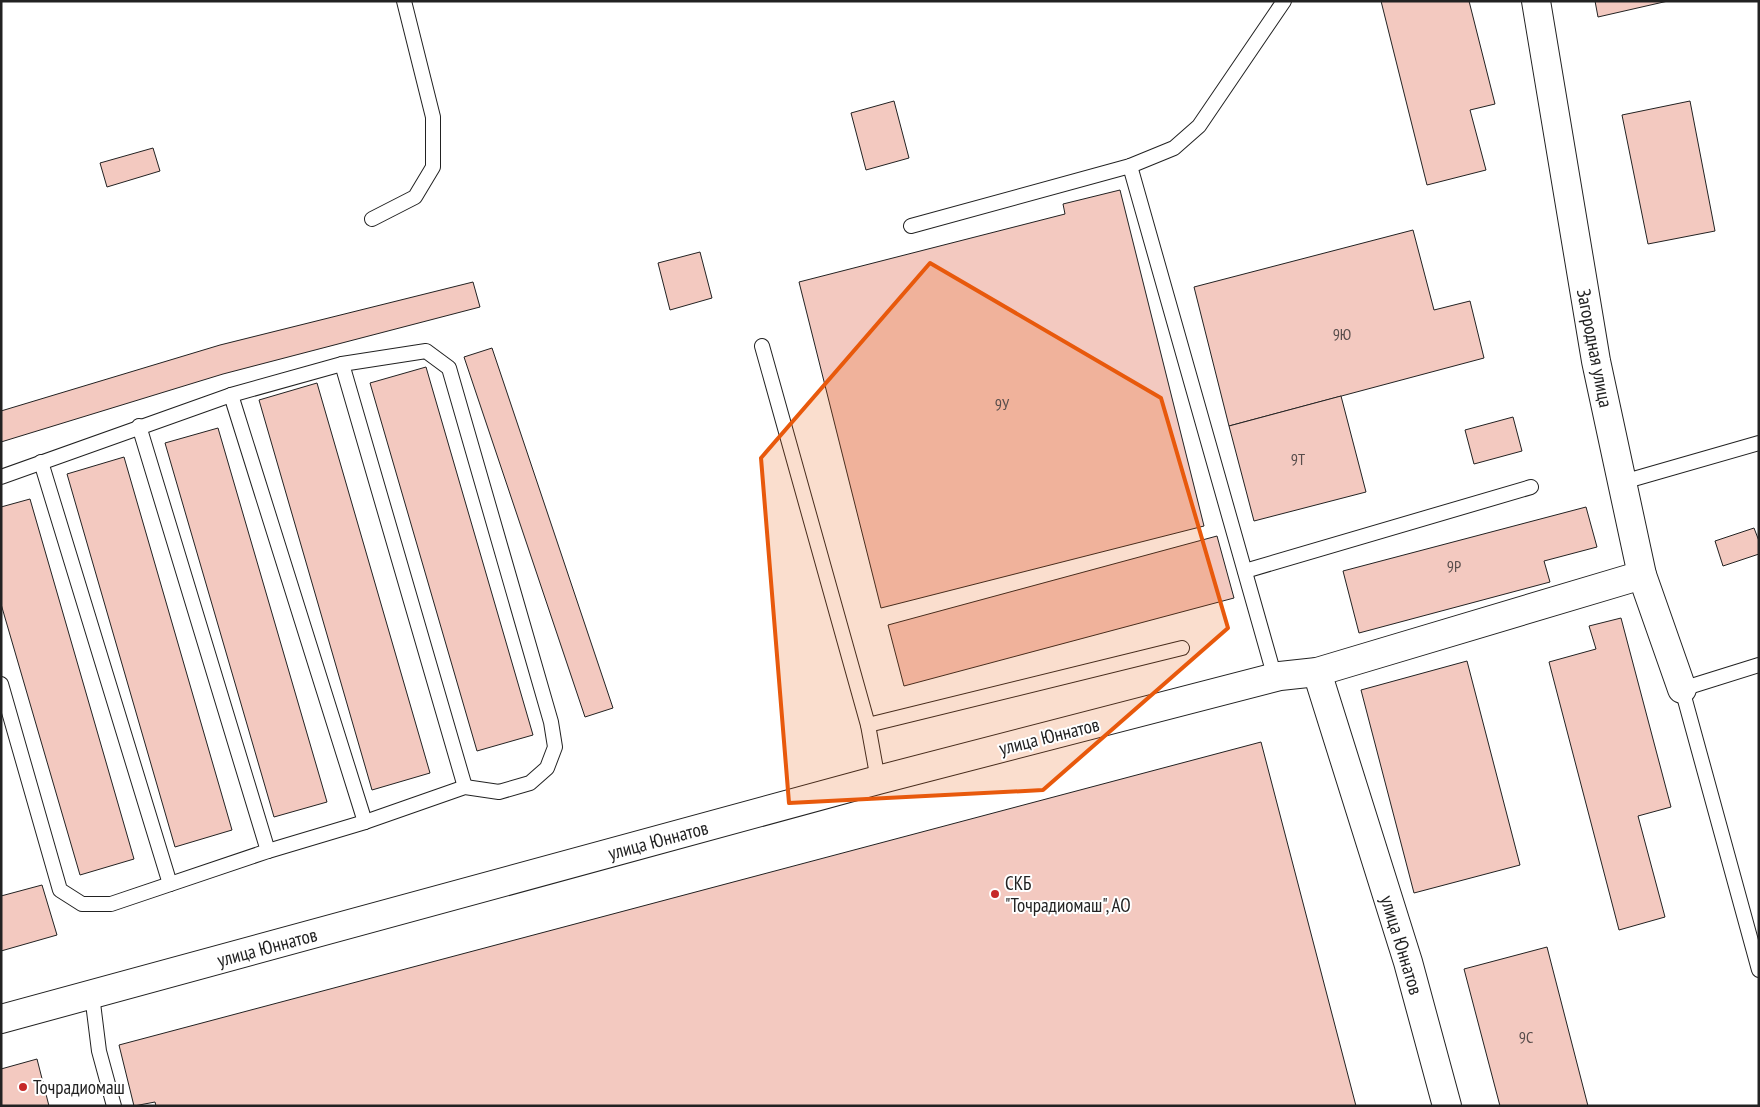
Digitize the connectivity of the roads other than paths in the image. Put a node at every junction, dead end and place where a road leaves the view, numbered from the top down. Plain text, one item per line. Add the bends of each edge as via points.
1 (404, 1) edge
2 (1284, 1) edge
3 (1536, 1) edge
4 (1130, 166) junction
5 (372, 219) dead end
6 (911, 226) dead end
7 (762, 346) dead end
8 (342, 364) junction
9 (231, 395) junction
10 (139, 426) junction
11 (1759, 443) edge
12 (41, 462) junction
13 (1, 477) edge
14 (1623, 482) junction
15 (1531, 487) dead end
16 (1245, 571) junction
17 (1642, 576) junction
18 (1182, 648) dead end
19 (1759, 665) edge
20 (1317, 672) junction
21 (1275, 678) junction
22 (1, 684) edge
23 (1682, 689) junction
24 (868, 725) junction
25 (878, 780) junction
26 (465, 787) junction
27 (365, 822) junction
28 (268, 851) junction
29 (170, 884) junction
30 (1759, 970) edge
31 (92, 994) junction
32 (1, 1019) edge
33 (114, 1106) edge
34 (1446, 1106) edge

1 - 5 lane via 433,117 433,167 416,197
2 - 4 lane via 1199,126 1174,148
3 - 14 street, Загородная улица via 1596,361
4 - 6 lane
4 - 16 lane
7 - 24 lane
8 - 9 lane
8 - 26 lane
8 - 26 lane via 426,351 448,368 535,664 555,747 548,768 530,783 499,792
9 - 10 lane
9 - 27 lane
10 - 12 lane
10 - 28 lane
11 - 14 lane
12 - 13 lane
12 - 29 lane
14 - 17 street, Загородная улица
15 - 16 lane
16 - 21 lane
17 - 20 street, улица Юннатов
17 - 23 street, Загородная улица
18 - 24 lane
19 - 23 lane
20 - 21 street, улица Юннатов
20 - 34 street, улица Юннатов via 1408,962
21 - 25 street, улица Юннатов
22 - 29 lane via 60,890 82,904 111,904
23 - 30 lane
24 - 25 lane
25 - 31 street, улица Юннатов
26 - 27 lane
27 - 28 lane
28 - 29 lane
31 - 32 street, улица Юннатов
31 - 33 lane via 99,1051

